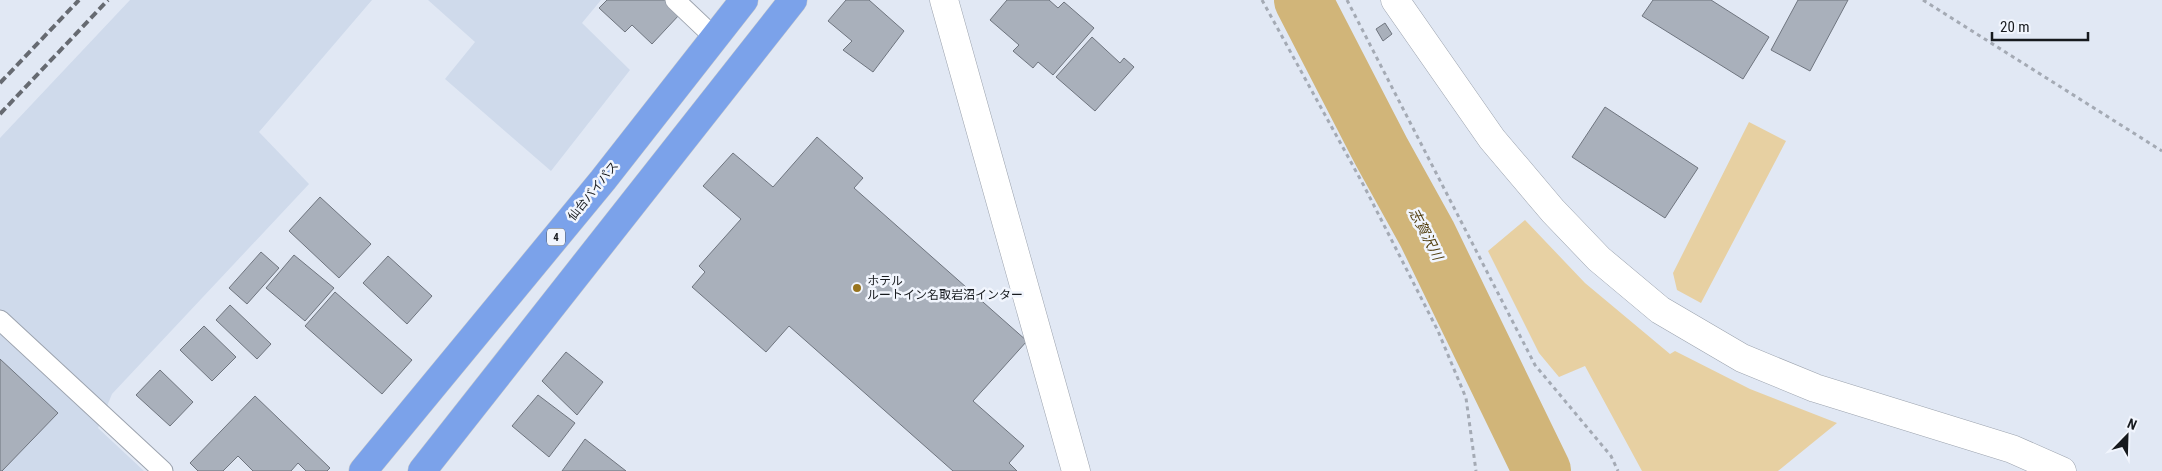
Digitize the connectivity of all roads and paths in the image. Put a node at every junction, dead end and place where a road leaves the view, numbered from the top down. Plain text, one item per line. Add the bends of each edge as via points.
1 (675, 0) edge
2 (744, 0) edge
3 (792, 0) edge
4 (944, 0) edge
5 (1262, 0) edge
6 (1347, 0) edge
7 (1395, 0) edge
8 (1923, 0) edge
9 (714, 37) junction
10 (2162, 151) edge
11 (0, 320) edge
12 (424, 470) edge
13 (163, 471) edge
14 (363, 471) edge
15 (1076, 471) edge
16 (1476, 471) edge
17 (1618, 471) edge
18 (2062, 471) edge

1 - 9 lane
2 - 9 highway, 仙台バイパス / 4
3 - 12 highway
4 - 15 street
5 - 16 path via 1364,186 1438,331 1466,398
6 - 17 path via 1535,365 1611,456
7 - 18 street via 1492,139 1533,188 1599,259 1660,310 1742,358 1806,385 2012,449
8 - 10 path
9 - 14 highway, 仙台バイパス / 4 via 596,188
11 - 13 lane

